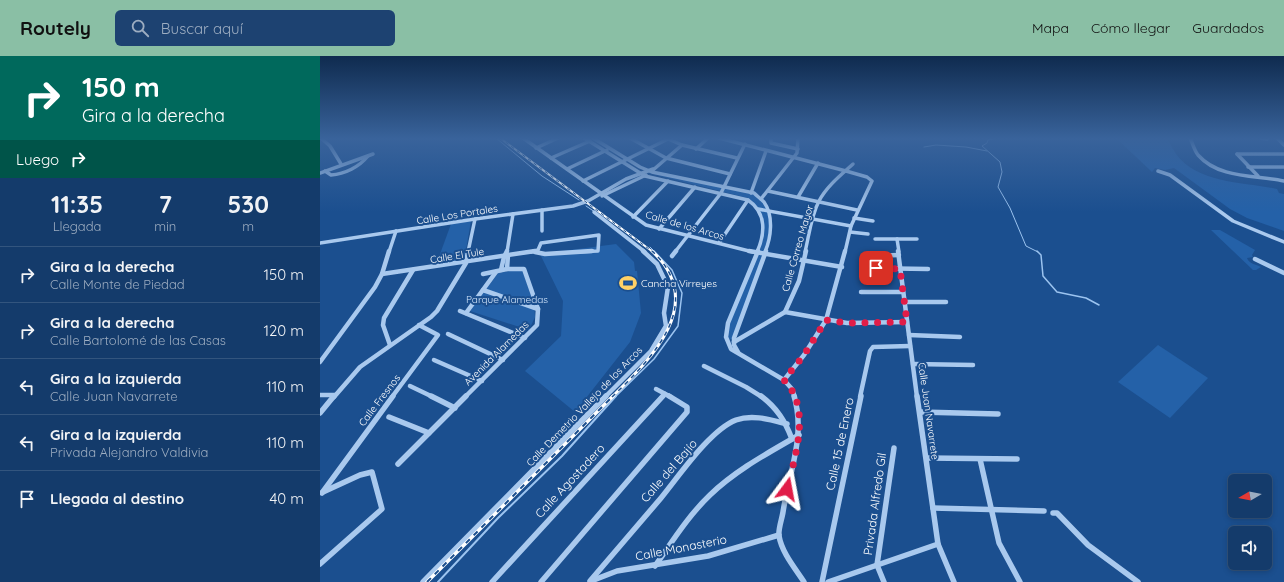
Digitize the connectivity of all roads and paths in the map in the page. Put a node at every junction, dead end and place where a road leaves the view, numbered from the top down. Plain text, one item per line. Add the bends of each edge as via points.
1 (346, 163) edge
2 (361, 163) edge
3 (558, 163) edge
4 (581, 163) edge
5 (621, 163) edge
6 (623, 163) edge
7 (633, 163) edge
8 (661, 163) edge
9 (684, 163) edge
10 (735, 163) edge
11 (762, 163) edge
12 (789, 163) edge
13 (813, 163) edge
14 (1208, 163) edge
15 (1244, 163) edge
16 (341, 164) joint
17 (818, 164) junction
18 (853, 164) dead end
19 (1248, 167) junction
20 (1284, 167) edge
21 (567, 169) junction
22 (325, 170) junction
23 (647, 170) junction
24 (846, 170) junction
25 (653, 171) junction
26 (1158, 171) dead end
27 (320, 173) edge
28 (640, 173) junction
29 (730, 174) junction
30 (645, 176) junction
31 (1258, 176) junction
32 (583, 181) junction
33 (668, 181) junction
34 (1284, 181) edge
35 (695, 187) junction
36 (724, 188) junction
37 (768, 191) junction
38 (721, 193) junction
39 (751, 193) junction
40 (601, 194) junction
41 (798, 197) junction
42 (761, 199) junction
43 (748, 200) junction
44 (819, 201) junction
45 (758, 209) junction
46 (542, 210) junction
47 (767, 210) junction
48 (857, 210) junction
49 (594, 212) dead end
50 (513, 214) junction
51 (633, 217) junction
52 (854, 218) junction
53 (475, 219) junction
54 (813, 219) junction
55 (873, 221) dead end
56 (851, 226) junction
57 (659, 228) junction
58 (542, 231) dead end
59 (396, 232) junction
60 (850, 232) junction
61 (868, 234) dead end
62 (688, 235) junction
63 (875, 238) dead end
64 (897, 239) junction
65 (917, 239) dead end
66 (1284, 242) edge
67 (719, 243) junction
68 (320, 244) edge
69 (535, 252) junction
70 (756, 253) junction
71 (764, 254) junction
72 (899, 255) junction
73 (507, 256) junction
74 (672, 256) dead end
75 (870, 256) dead end
76 (1255, 259) dead end
77 (466, 262) junction
78 (804, 262) junction
79 (842, 267) junction
80 (863, 268) dead end
81 (507, 269) junction
82 (900, 269) junction
83 (928, 269) dead end
84 (413, 270) junction
85 (498, 271) junction
86 (1284, 273) edge
87 (382, 274) junction
88 (483, 274) dead end
89 (483, 290) junction
90 (862, 292) dead end
91 (903, 292) junction
92 (904, 302) junction
93 (946, 302) dead end
94 (538, 309) junction
95 (460, 311) dead end
96 (785, 312) junction
97 (466, 313) junction
98 (826, 320) junction
99 (907, 322) junction
100 (419, 325) junction
101 (448, 334) dead end
102 (909, 335) junction
103 (960, 337) dead end
104 (525, 338) junction
105 (734, 342) junction
106 (390, 345) junction
107 (910, 346) junction
108 (739, 354) junction
109 (434, 360) dead end
110 (503, 360) junction
111 (320, 362) edge
112 (913, 364) junction
113 (974, 365) dead end
114 (704, 366) dead end
115 (784, 380) junction
116 (482, 381) junction
117 (410, 386) dead end
118 (656, 389) dead end
119 (320, 394) edge
120 (665, 394) junction
121 (335, 395) junction
122 (455, 408) junction
123 (320, 412) edge
124 (920, 412) junction
125 (998, 414) dead end
126 (389, 417) dead end
127 (787, 424) junction
128 (429, 434) junction
129 (799, 435) junction
130 (792, 439) junction
131 (894, 448) dead end
132 (927, 458) junction
133 (980, 459) junction
134 (1017, 459) dead end
135 (398, 464) dead end
136 (321, 493) edge
137 (933, 508) junction
138 (991, 510) junction
139 (1044, 511) dead end
140 (1053, 513) dead end
141 (779, 535) junction
142 (938, 544) junction
143 (320, 564) edge
144 (877, 564) junction
145 (655, 566) junction
146 (423, 582) edge
147 (492, 582) edge
148 (541, 582) edge
149 (589, 582) edge
150 (804, 582) edge
151 (822, 582) edge
152 (828, 582) edge
153 (884, 582) edge
154 (954, 582) edge
155 (1020, 582) edge
156 (1138, 582) edge

1 - 16 street
2 - 22 street via 338,174 331,175
3 - 21 street, Calle de los Arcos
4 - 21 street
5 - 32 street
6 - 28 street
7 - 23 street
8 - 25 street, Calle Los Portales
9 - 29 street
10 - 29 street
11 - 39 street
12 - 37 street
13 - 17 street
14 - 31 street via 1240,175
15 - 19 street
16 - 22 street
17 - 24 street
17 - 41 street
18 - 24 street, Calle Correo Mayor
19 - 20 street
19 - 31 street
21 - 32 street, Calle de los Arcos
22 - 27 street
23 - 25 street
23 - 28 street, Calle Los Portales
24 - 44 street, Calle Correo Mayor
24 - 48 street via 872,181
25 - 30 street, Calle Los Portales
25 - 36 street
26 - 66 street via 1170,175 1233,221
28 - 30 street
28 - 40 street, Calle Los Portales
29 - 36 street
30 - 33 street
30 - 40 street, Calle Los Portales
31 - 34 street
32 - 40 street, Calle de los Arcos
33 - 35 street
33 - 51 street
35 - 38 street
35 - 57 street
36 - 38 street
36 - 39 street
37 - 41 street
37 - 42 street
38 - 43 street
38 - 62 street
39 - 42 street
40 - 46 street, Calle Los Portales via 577,205
40 - 51 street, Calle de los Arcos
41 - 44 street
42 - 47 street
43 - 45 street
43 - 67 street
44 - 48 street
44 - 54 street, Calle Correo Mayor
45 - 47 street
45 - 70 street via 763,224 762,239
46 - 50 street, Calle Los Portales
46 - 58 street
47 - 54 street
47 - 71 street via 770,235
48 - 52 street
49 - 146 street, Calle Demetrio Vallejo de los Arcos via 657,264 668,287 664,313 666,326 651,351
50 - 53 street, Calle Los Portales
50 - 73 street
51 - 57 street, Calle de los Arcos via 646,225
52 - 55 street
52 - 56 street
53 - 59 street, Calle Los Portales
53 - 77 street
54 - 56 street
54 - 78 street, Calle Correo Mayor
56 - 60 street
57 - 62 street, Calle de los Arcos
59 - 68 street, Calle Los Portales
59 - 87 street
60 - 61 street
60 - 79 street
62 - 67 street, Calle de los Arcos
62 - 74 street
63 - 64 street
64 - 65 street
64 - 72 street, Calle Juan Navarrete
67 - 70 street, Calle de los Arcos
69 - 69 street, Calle El Tule via 545,254 598,251 599,235 541,243
69 - 73 street, Calle El Tule
70 - 71 street, Calle de los Arcos
70 - 108 street via 726,332 729,346
71 - 78 street, Calle de los Arcos
71 - 105 street via 742,312
72 - 75 street
72 - 82 street, Calle Juan Navarrete
73 - 77 street, Calle El Tule
73 - 81 street
73 - 85 street
76 - 86 street
77 - 84 street, Calle El Tule
77 - 100 street via 437,311
78 - 79 street, Calle de los Arcos
78 - 96 street, Calle Correo Mayor via 799,281
79 - 98 street
80 - 82 street
81 - 85 street
81 - 94 street via 524,269
82 - 83 street
82 - 91 street, Calle Juan Navarrete
84 - 87 street, Calle El Tule
84 - 106 street via 384,318 383,325
85 - 88 street
85 - 89 street
87 - 111 street
89 - 94 street
89 - 97 street
90 - 91 street
91 - 92 street, Calle Juan Navarrete
92 - 93 street
92 - 99 street, Calle Juan Navarrete
94 - 104 street, Avenida Alamedas via 537,325
95 - 97 street
96 - 98 street
96 - 105 street
97 - 104 street
98 - 99 street via 847,323
98 - 115 street via 804,355
99 - 102 street, Calle Juan Navarrete
100 - 106 street
100 - 136 street, Calle Fresnos via 438,335
101 - 110 street
102 - 103 street
102 - 107 street, Calle Juan Navarrete
104 - 110 street, Avenida Alamedas
105 - 108 street
106 - 121 street via 360,367
107 - 112 street, Calle Juan Navarrete
107 - 151 street, Calle 15 de Enero via 877,346 870,351
108 - 115 street
109 - 116 street
110 - 116 street, Avenida Alamedas
112 - 113 street
112 - 124 street, Calle Juan Navarrete
114 - 127 street via 765,400 781,414
115 - 129 street via 792,388 795,398 799,414
116 - 122 street, Avenida Alamedas
117 - 122 street
118 - 120 street
119 - 121 street
120 - 147 street, Calle Agostadero
120 - 148 street via 687,407 687,412
121 - 123 street
122 - 128 street, Avenida Alamedas
124 - 125 street
124 - 132 street, Calle Juan Navarrete
126 - 128 street
127 - 130 street
127 - 149 street, Calle del Bajío via 750,417 727,425 697,455
128 - 135 street, Avenida Alamedas
129 - 130 street
129 - 141 street
130 - 145 street via 720,486 700,505
131 - 144 street, Privada Alfredo Gil
132 - 133 street
132 - 137 street, Calle Juan Navarrete
133 - 134 street
133 - 138 street
136 - 143 street via 372,472 382,509
137 - 138 street
137 - 142 street, Calle Juan Navarrete
138 - 139 street
138 - 155 street via 999,543
140 - 156 street via 1057,513 1088,545
141 - 145 street, Calle Monasterio via 708,556
141 - 150 street via 784,550
142 - 144 street
142 - 154 street, Calle Juan Navarrete
144 - 152 street
144 - 153 street
145 - 149 street, Calle Monasterio via 617,571

